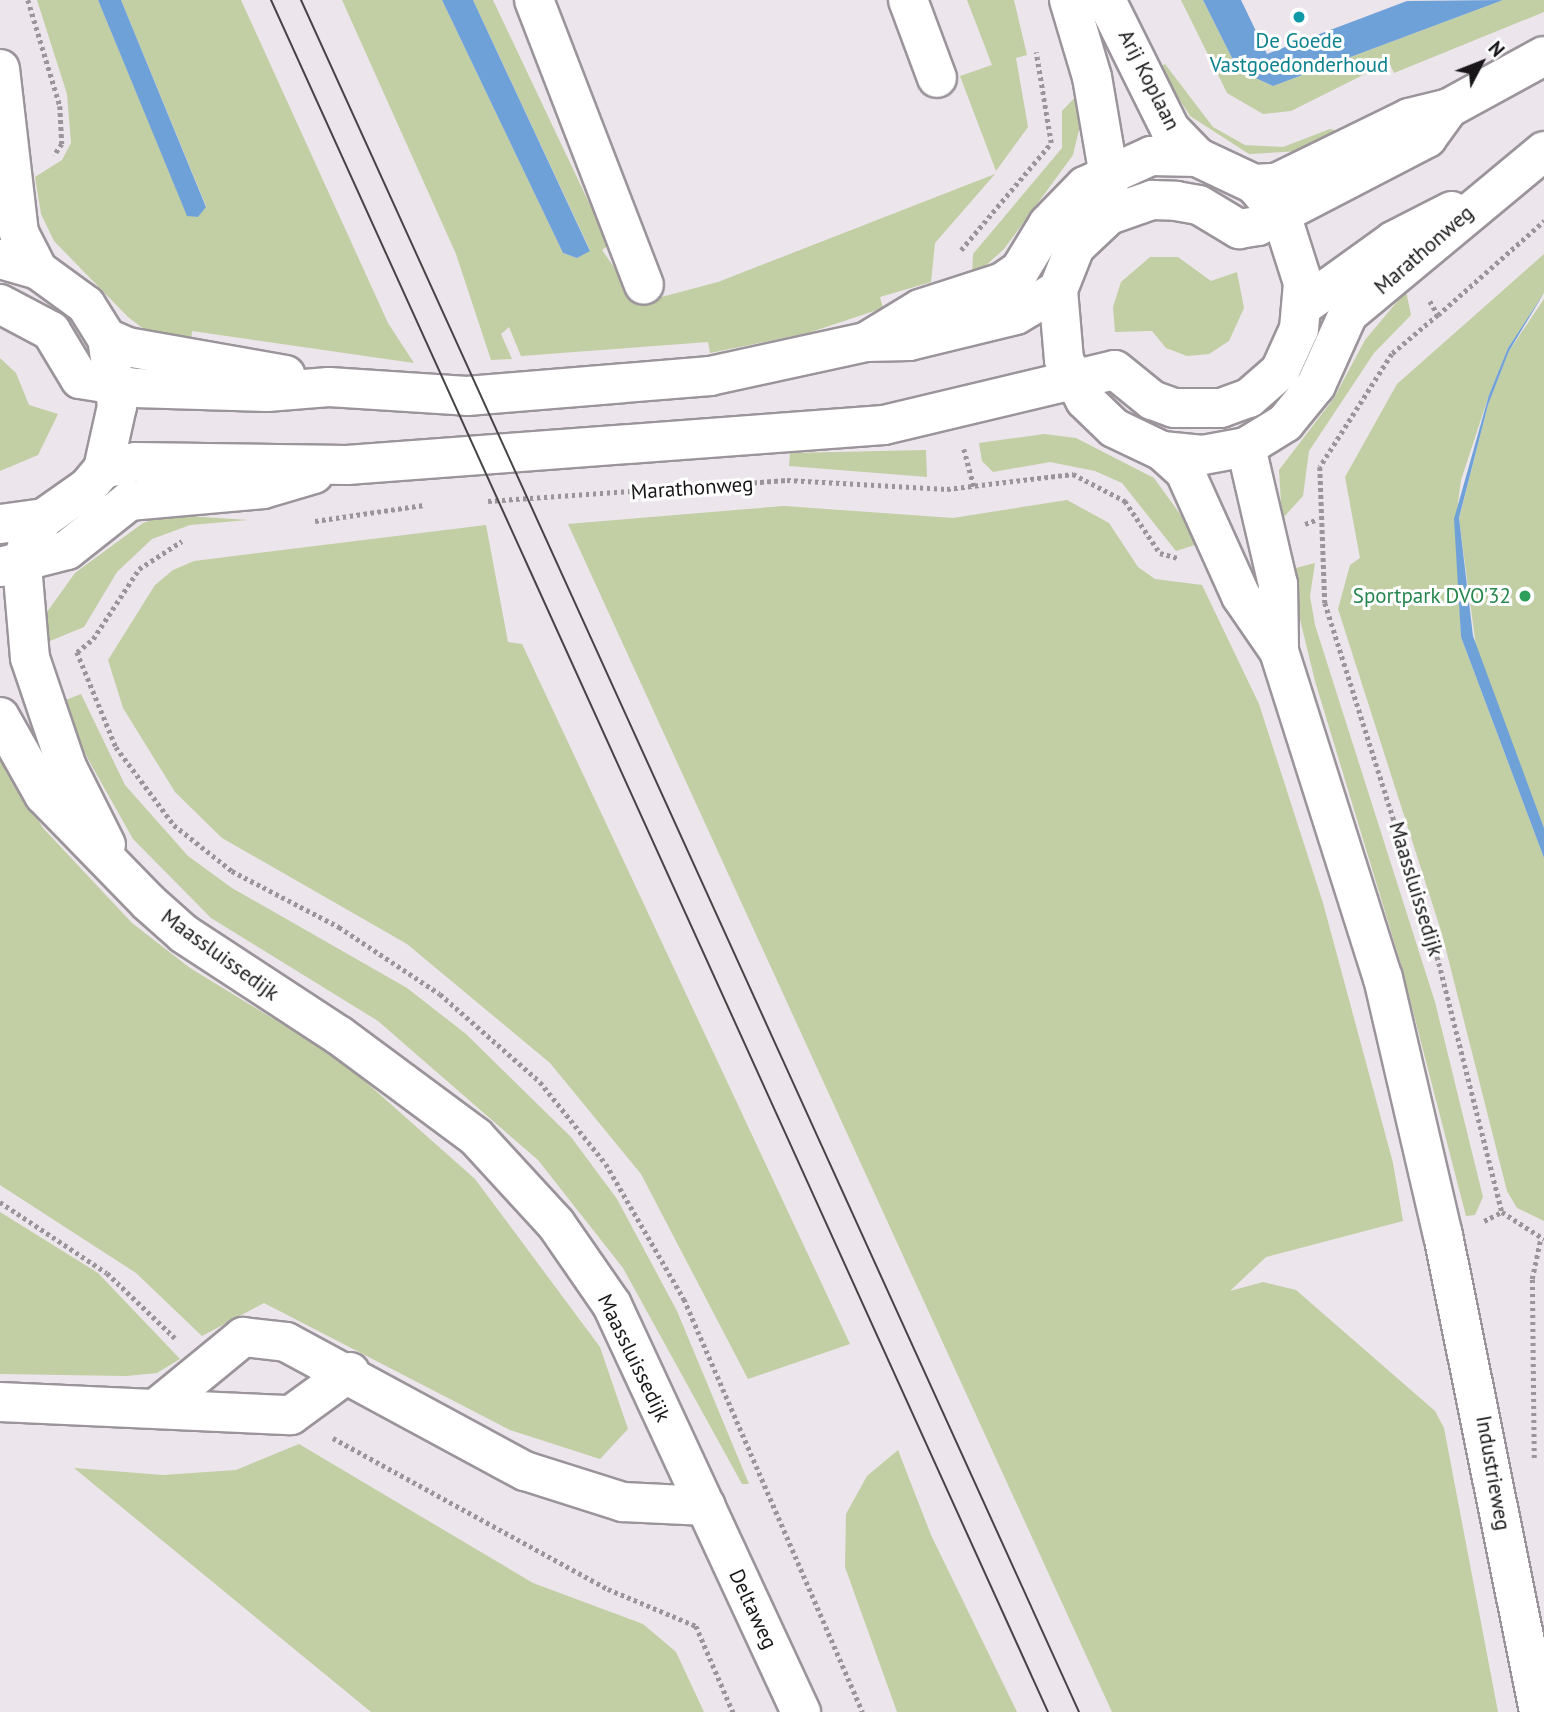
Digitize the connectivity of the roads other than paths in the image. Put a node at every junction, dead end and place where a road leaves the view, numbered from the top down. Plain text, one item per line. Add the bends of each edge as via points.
1 (534, 0) edge
2 (908, 0) edge
3 (1069, 0) edge
4 (1107, 0) edge
5 (1544, 56) edge
6 (0, 69) edge
7 (937, 78) dead end
8 (1449, 108) junction
9 (1544, 151) edge
10 (1197, 157) junction
11 (1108, 171) junction
12 (1254, 184) junction
13 (1491, 190) junction
14 (1109, 215) junction
15 (1282, 217) junction
16 (0, 260) edge
17 (38, 270) junction
18 (644, 285) dead end
19 (1058, 290) junction
20 (0, 304) edge
21 (1303, 306) junction
22 (107, 338) junction
23 (866, 342) junction
24 (1074, 381) junction
25 (117, 386) junction
26 (329, 387) junction
27 (1249, 398) junction
28 (1100, 417) junction
29 (884, 425) junction
30 (1246, 447) junction
31 (1162, 451) junction
32 (347, 465) junction
33 (103, 469) junction
34 (44, 517) junction
35 (0, 524) edge
36 (11, 566) edge
37 (1279, 651) junction
38 (0, 717) edge
39 (120, 872) junction
40 (349, 1372) junction
41 (0, 1402) edge
42 (159, 1406) junction
43 (706, 1506) junction
44 (801, 1712) edge
45 (1539, 1712) edge

1 - 18 main road
2 - 7 main road
3 - 11 main road via 1092,77
4 - 10 main road, Arij Koplaan via 1170,129
5 - 8 main road
6 - 17 main road via 19,233
8 - 12 main road via 1409,118 1276,183
8 - 15 main road via 1427,138
9 - 13 main road, Marathonweg
10 - 11 main road via 1151,156
10 - 12 main road
11 - 14 main road
11 - 23 main road via 1066,204 1020,270 963,299 920,309
12 - 15 main road
13 - 21 main road, Marathonweg via 1393,242
13 - 30 main road, Marathonweg via 1410,268 1348,314 1302,405
14 - 15 main road via 1164,201 1199,205 1239,229
14 - 19 main road via 1075,247
15 - 21 main road via 1299,260
16 - 17 main road
17 - 22 main road via 86,305
19 - 23 main road via 1016,315 909,341
19 - 24 main road via 1058,337
20 - 25 main road via 51,331 80,379
21 - 27 main road via 1292,351
22 - 25 main road
22 - 26 main road
23 - 26 main road via 710,376 536,392 467,396
24 - 27 main road via 1115,370 1152,400 1198,411
24 - 28 main road
24 - 29 main road
25 - 26 main road via 267,392
25 - 33 main road via 113,439
27 - 30 main road
28 - 29 main road via 1065,411 930,435
28 - 31 main road
29 - 32 main road
30 - 31 main road via 1203,455
30 - 37 main road via 1270,536
31 - 37 main road via 1185,472 1221,554
32 - 33 main road via 136,462
32 - 36 main road via 262,489 153,495 115,509 67,550
33 - 34 main road via 75,499
34 - 35 main road
34 - 36 main road, Maassluissedijk
36 - 39 main road, Maassluissedijk via 20,587 39,695
37 - 45 main road, Industrieweg via 1383,978 1443,1235
38 - 39 main road, Maassluissedijk via 44,796
39 - 43 main road, Maassluissedijk via 184,934 340,1036 494,1157 556,1224 612,1305
40 - 42 main road via 290,1415 222,1415
40 - 42 main road via 286,1342 243,1337
40 - 43 main road via 525,1471 623,1502
41 - 42 main road
43 - 44 main road, Deltaweg

